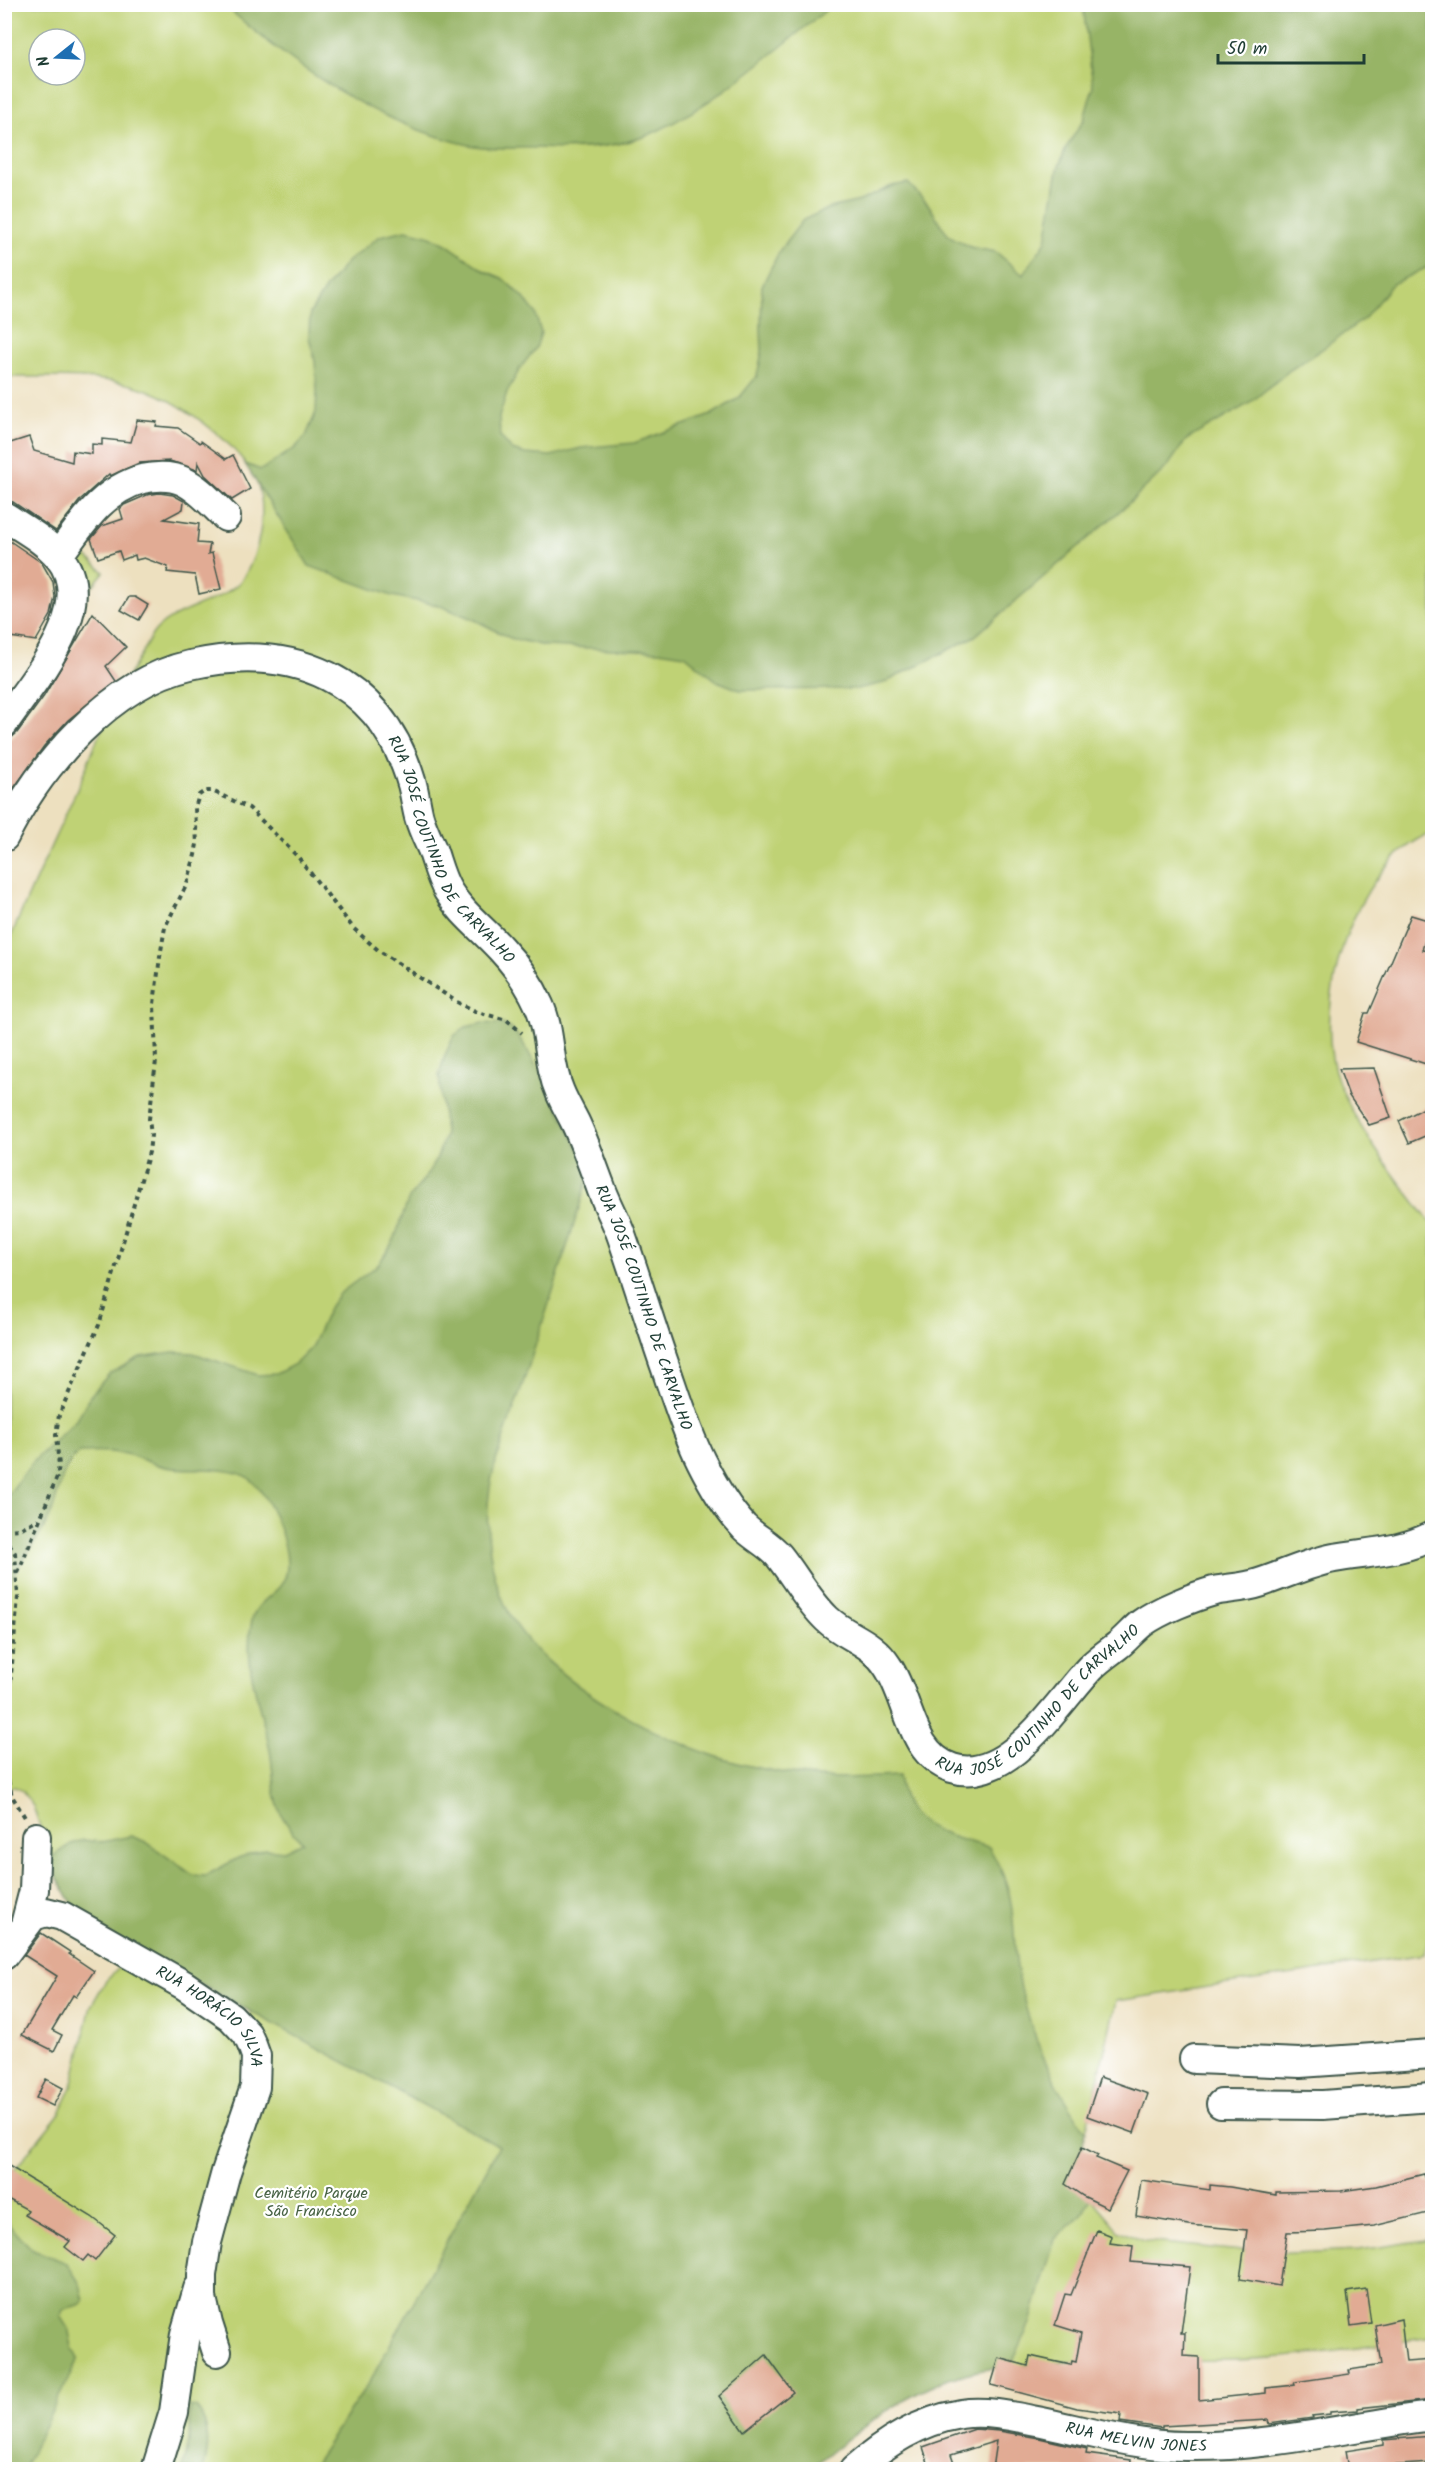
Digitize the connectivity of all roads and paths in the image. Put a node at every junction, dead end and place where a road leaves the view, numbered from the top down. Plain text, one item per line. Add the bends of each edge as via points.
1 (4, 516) edge
2 (226, 517) dead end
3 (58, 556) junction
4 (4, 723) edge
5 (4, 837) edge
6 (526, 1041) dead end
7 (40, 1516) junction
8 (4, 1530) edge
9 (1432, 1536) edge
10 (4, 1537) edge
11 (18, 1573) junction
12 (4, 1753) edge
13 (4, 1763) edge
14 (36, 1846) junction
15 (57, 1914) junction
16 (25, 1925) junction
17 (4, 1955) edge
18 (1432, 2054) edge
19 (1194, 2059) dead end
20 (1432, 2097) edge
21 (1221, 2104) dead end
22 (202, 2275) junction
23 (217, 2352) dead end
24 (1432, 2416) edge
25 (156, 2469) edge
26 (854, 2469) edge

1 - 3 street
2 - 3 street via 184,481 148,478 123,486 102,500
3 - 4 street via 70,578 71,611 51,653
5 - 9 street, RUA JOSÉ COUTINHO DE CARVALHO via 64,747 117,699 174,669 232,660 298,663 340,684 370,707 406,769 420,824 448,891 463,912 504,952 543,1012 551,1066 560,1093 619,1229 682,1417 702,1464 737,1519 777,1553 827,1620 858,1638 885,1661 901,1689 922,1747 941,1763 970,1770 1002,1760 1050,1716 1093,1664 1154,1616 1211,1592 1256,1584 1323,1561 1399,1548
6 - 7 path via 507,1020 467,1008 378,950 341,915 298,857 249,808 212,791 199,795 195,808 198,844 186,884 165,927 160,957 154,1004 156,1069 149,1152 99,1325 59,1415 59,1466
7 - 8 path via 20,1529
7 - 11 path
10 - 11 path via 15,1553
11 - 12 path
13 - 14 path via 12,1796 36,1832
14 - 15 street via 43,1891
14 - 16 street via 34,1890
15 - 16 street via 39,1913
15 - 22 street, RUA HORÁCIO SILVA via 184,1985 231,2017 247,2034 256,2056 255,2087 226,2172
16 - 17 street
18 - 19 street via 1300,2063
20 - 21 street via 1323,2105
22 - 23 street, RUA HORÁCIO SILVA via 206,2315
22 - 25 street via 185,2334 174,2412
24 - 26 street, RUA MELVIN JONES via 1258,2442 1184,2446 1128,2440 1020,2417 963,2414 898,2436

